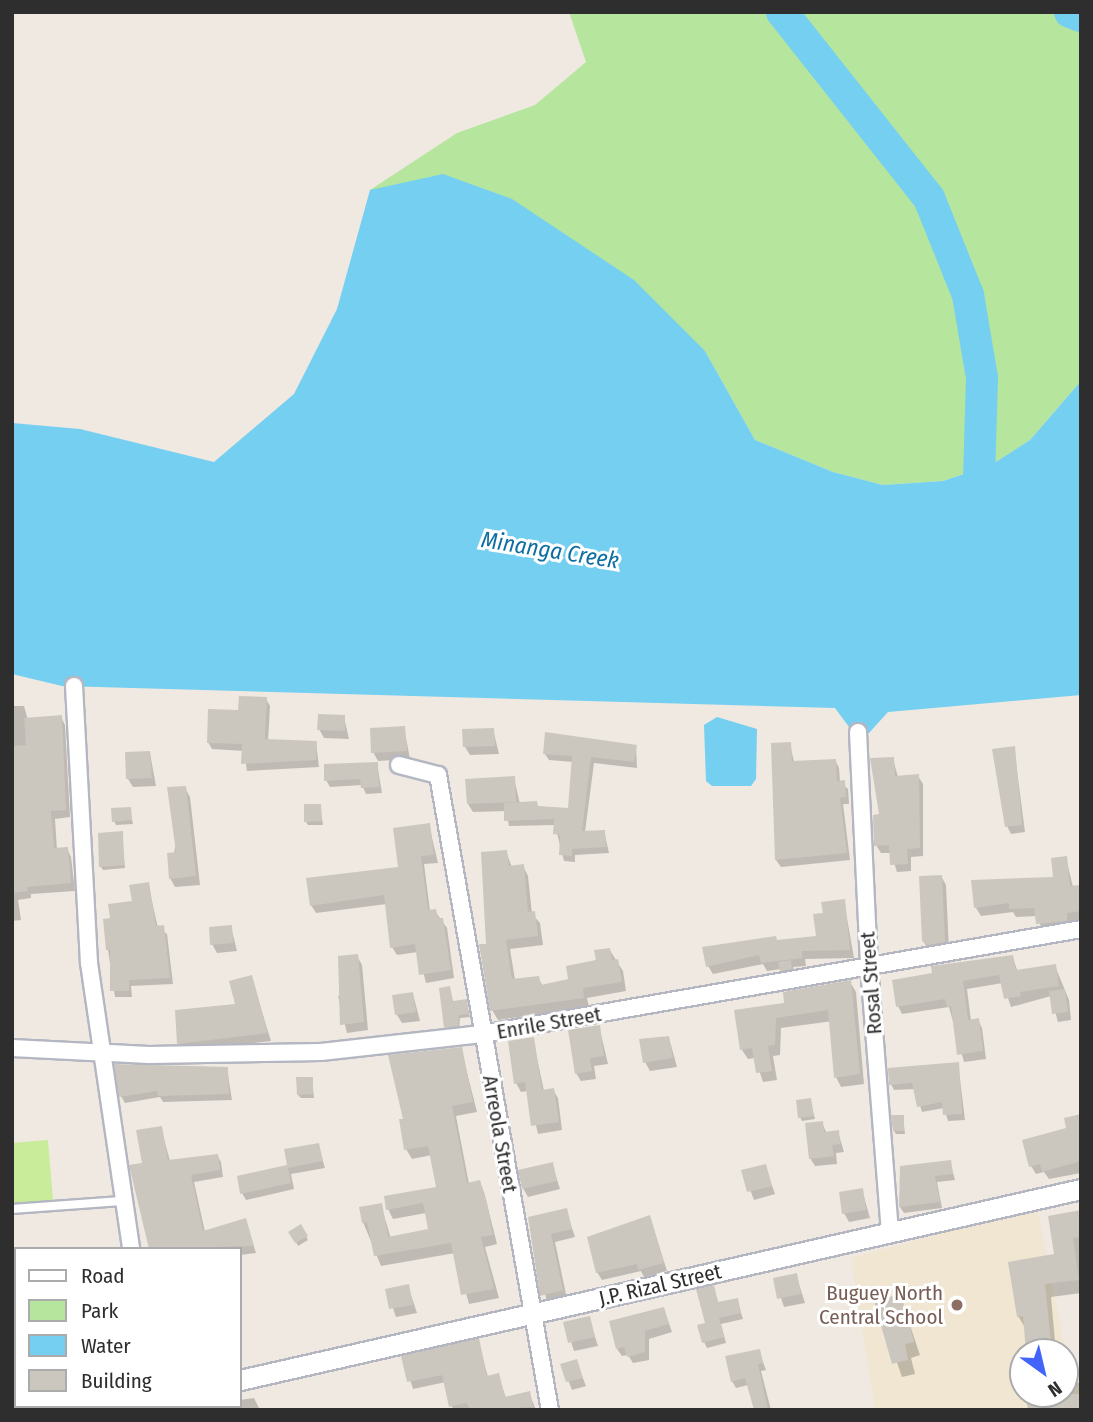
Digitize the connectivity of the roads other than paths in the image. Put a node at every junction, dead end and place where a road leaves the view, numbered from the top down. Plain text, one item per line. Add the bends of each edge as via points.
1 (74, 687) dead end
2 (858, 732) dead end
3 (399, 765) dead end
4 (1081, 929) edge
5 (869, 966) junction
6 (482, 1034) junction
7 (12, 1048) edge
8 (100, 1054) junction
9 (1081, 1189) edge
10 (121, 1201) junction
11 (12, 1209) edge
12 (890, 1233) junction
13 (131, 1247) edge
14 (532, 1314) junction
15 (242, 1380) edge
16 (550, 1410) edge

1 - 8 street via 79,851
2 - 5 street, Rosal Street
3 - 6 street, Arreola Street via 438,775
4 - 5 street, Enrile Street
5 - 6 street, Enrile Street
5 - 12 street, Rosal Street
6 - 8 street, Enrile Street via 321,1052
6 - 14 street, Arreola Street
7 - 8 street, Enrile Street
8 - 10 street
9 - 12 street, J.P. Rizal Street
10 - 11 lane
10 - 13 street
12 - 14 street, J.P. Rizal Street
14 - 15 street, J.P. Rizal Street
14 - 16 street, Arreola Street

